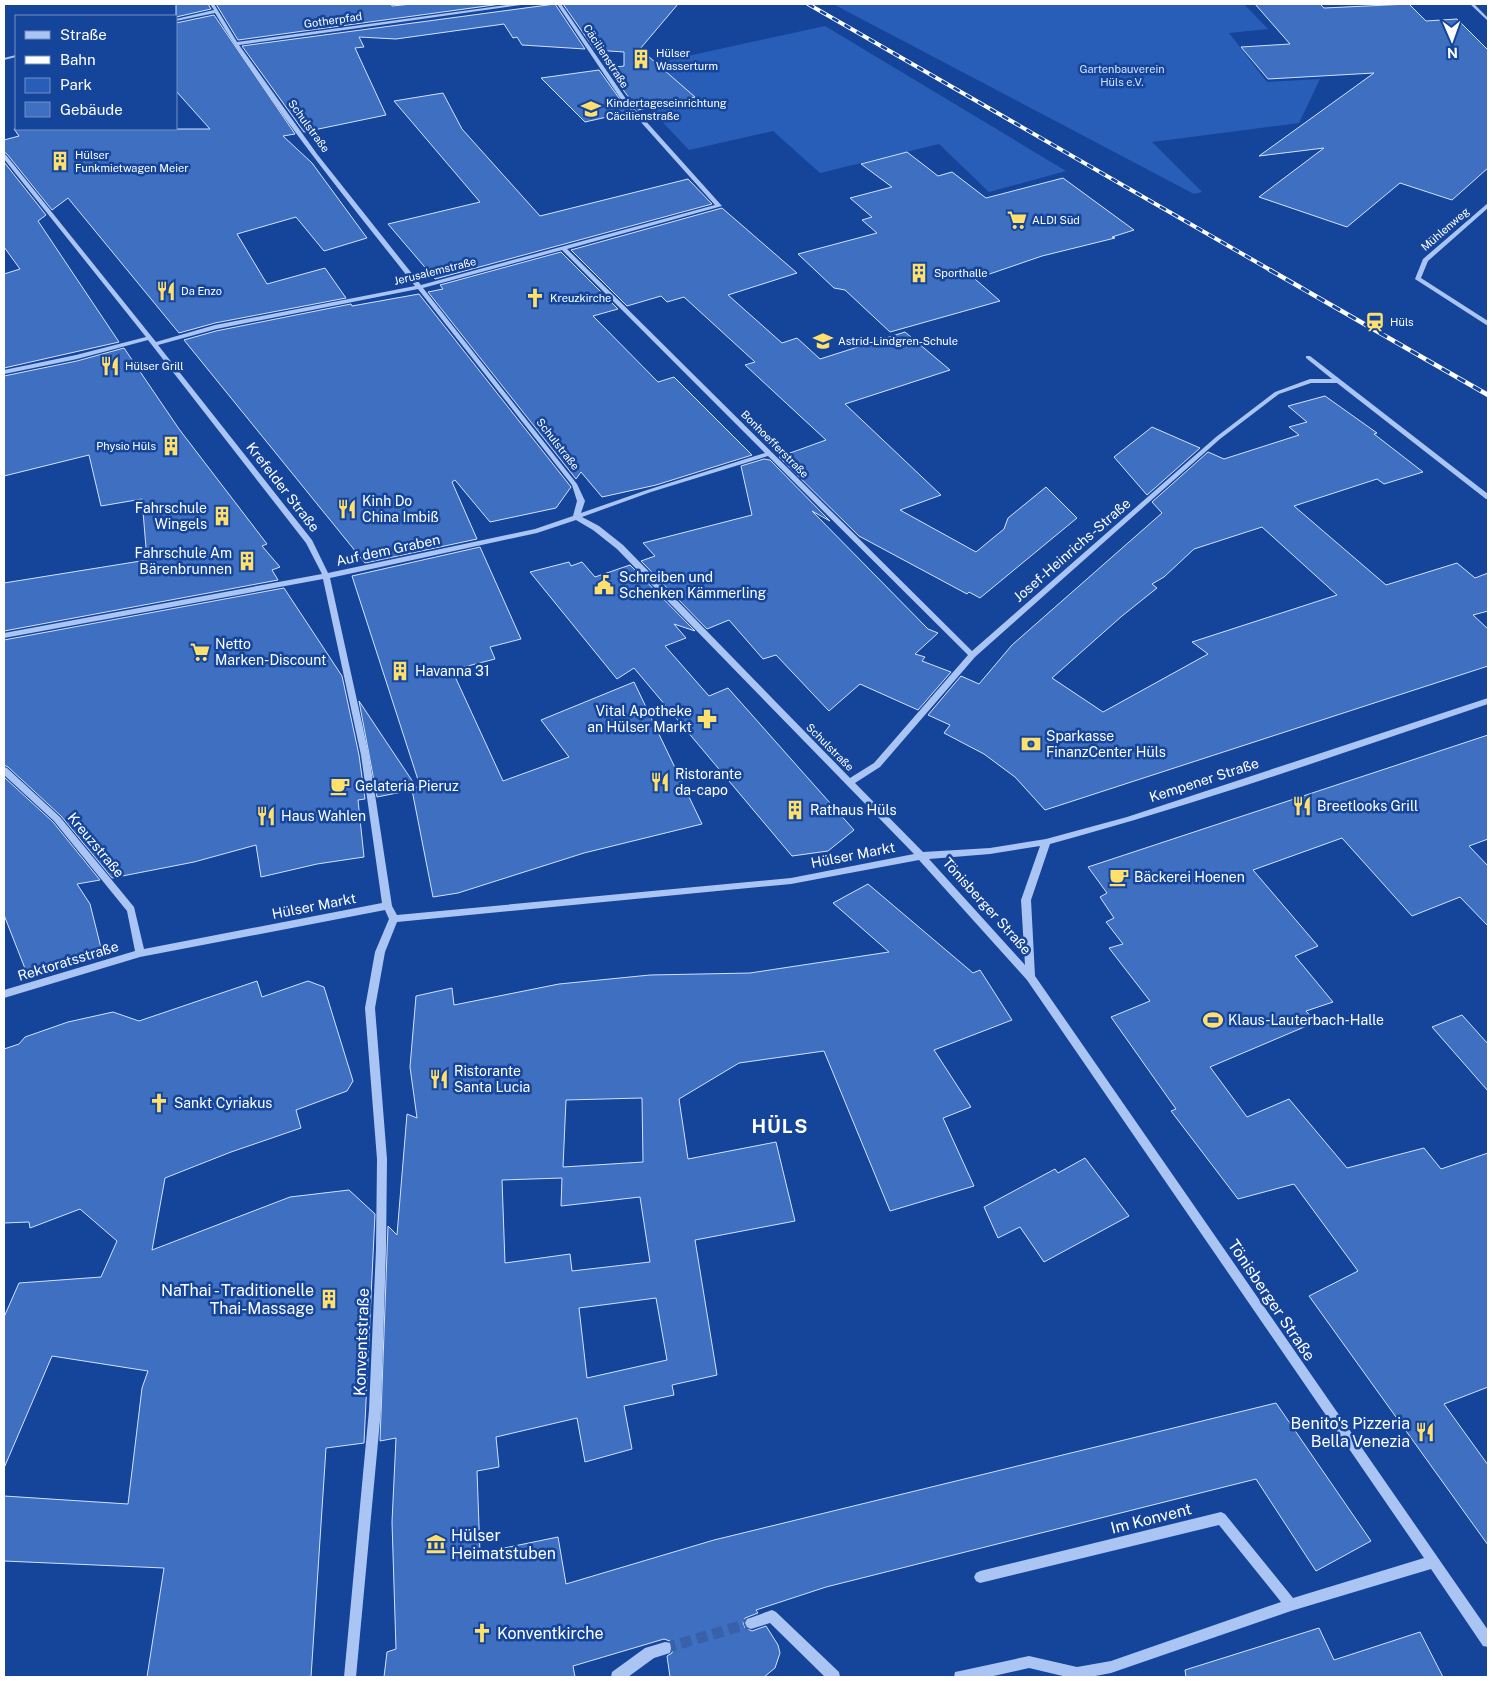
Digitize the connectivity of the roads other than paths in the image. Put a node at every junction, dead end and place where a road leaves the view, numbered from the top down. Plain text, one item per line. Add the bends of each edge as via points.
1 (212, 4) edge
2 (521, 4) edge
3 (559, 4) edge
4 (1472, 4) edge
5 (217, 11) junction
6 (178, 20) edge
7 (1488, 20) edge
8 (236, 44) junction
9 (4, 156) edge
10 (1488, 205) edge
11 (719, 206) joint
12 (563, 248) junction
13 (421, 287) junction
14 (1488, 324) edge
15 (151, 341) junction
16 (1308, 357) dead end
17 (4, 372) edge
18 (1339, 381) junction
19 (769, 454) junction
20 (1488, 497) edge
21 (576, 517) junction
22 (326, 576) junction
23 (4, 636) edge
24 (972, 655) junction
25 (1486, 704) edge
26 (4, 770) edge
27 (849, 782) junction
28 (1046, 842) junction
29 (921, 856) junction
30 (388, 906) junction
31 (394, 919) junction
32 (140, 953) junction
33 (1030, 976) junction
34 (4, 994) edge
35 (1432, 1562) junction
36 (980, 1577) dead end
37 (1290, 1605) junction
38 (751, 1623) tunnel mouth
39 (1488, 1641) edge
40 (666, 1648) tunnel mouth
41 (350, 1677) edge
42 (617, 1677) edge
43 (834, 1677) edge
44 (960, 1677) edge

1 - 5 street, Schulstraße
2 - 8 street, Gotherpfad
3 - 11 street, Cäcilienstraße via 624,100
4 - 7 street
5 - 6 street
5 - 8 street, Schulstraße
8 - 13 street, Schulstraße via 315,155
9 - 15 street, Krefelder Straße
10 - 14 street, Mühlenweg via 1425,260 1418,279
11 - 12 street, Jerusalemstraße
12 - 13 street, Jerusalemstraße
12 - 19 street, Bonhoefferstraße
13 - 15 street, Jerusalemstraße
13 - 21 street, Schulstraße via 575,485 581,501
15 - 17 street, Jerusalemstraße
15 - 22 street, Krefelder Straße via 309,542
16 - 18 street
18 - 20 street
18 - 24 street, Josef-Heinrichs-Straße via 1310,381 1277,393 1256,408
19 - 21 street, Auf dem Graben
19 - 24 street, Bonhoefferstraße
21 - 22 street, Auf dem Graben via 538,531
21 - 27 street, Schulstraße via 620,547
22 - 23 street, Auf dem Graben
22 - 30 street, Krefelder Straße via 365,755
24 - 27 street, Josef-Heinrichs-Straße via 877,765
25 - 28 street, Kempener Straße via 1128,820
26 - 32 street, Kreuzstraße via 57,819 132,910
27 - 29 street, Schulstraße
28 - 29 street, Kempener Straße via 990,851
28 - 33 street, Tönisberger Straße via 1026,900
29 - 31 street, Hülser Markt via 791,881
29 - 33 street, Tönisberger Straße
30 - 31 street
30 - 32 street, Hülser Markt
31 - 41 street, Konventstraße via 380,952 370,1008 382,1159 381,1249 375,1410
32 - 34 street, Rektoratsstraße
33 - 35 street, Tönisberger Straße
35 - 37 street
35 - 39 street, Tönisberger Straße
36 - 37 street, Im Konvent via 1221,1518
37 - 44 street via 1111,1667 1078,1673 1029,1662
38 - 43 street via 772,1616
40 - 42 street via 650,1653

